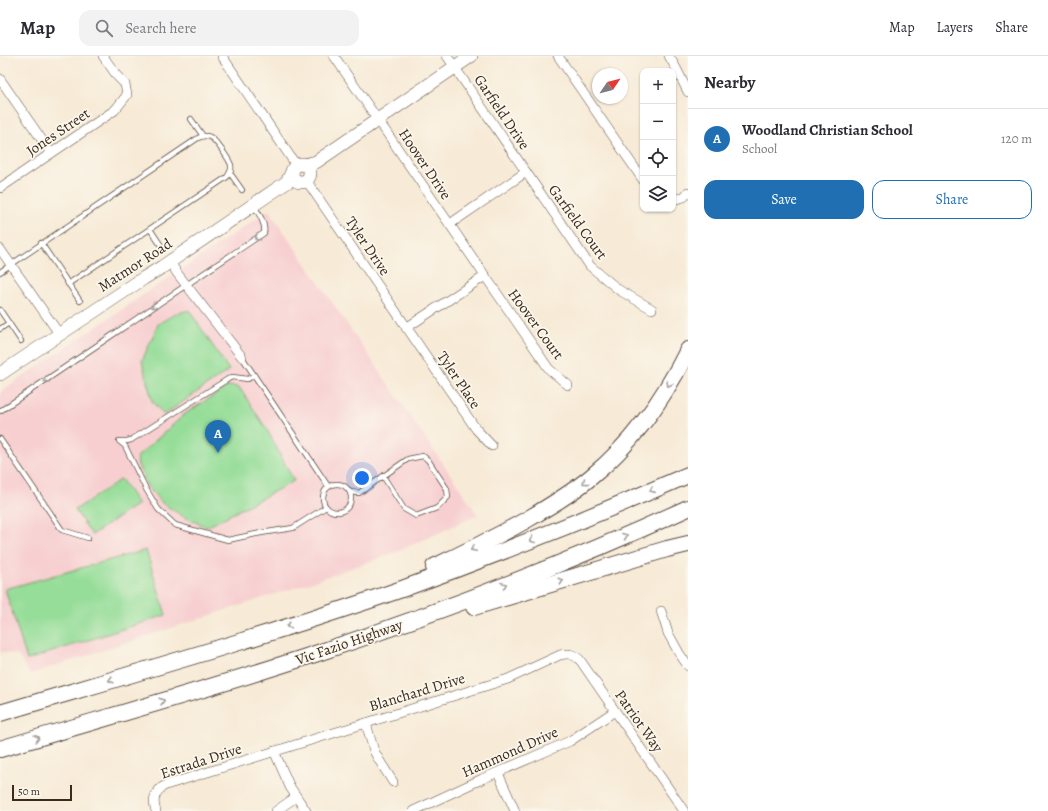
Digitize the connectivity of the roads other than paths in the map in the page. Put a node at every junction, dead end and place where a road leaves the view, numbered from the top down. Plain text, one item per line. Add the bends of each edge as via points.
1 (103, 56) edge
2 (222, 56) edge
3 (334, 56) edge
4 (447, 56) edge
5 (471, 56) edge
6 (558, 56) edge
7 (669, 56) edge
8 (454, 67) junction
9 (0, 79) edge
10 (688, 92) edge
11 (191, 119) dead end
12 (378, 120) junction
13 (203, 136) junction
14 (51, 153) junction
15 (526, 172) junction
16 (230, 173) junction
17 (301, 173) junction
18 (640, 176) edge
19 (0, 188) edge
20 (242, 190) dead end
21 (688, 192) edge
22 (676, 199) edge
23 (253, 205) junction
24 (450, 224) junction
25 (150, 229) junction
26 (41, 243) junction
27 (162, 247) dead end
28 (0, 249) edge
29 (170, 262) junction
30 (11, 264) junction
31 (0, 272) edge
32 (485, 276) junction
33 (68, 284) junction
34 (186, 284) junction
35 (80, 301) dead end
36 (652, 309) dead end
37 (0, 310) edge
38 (9, 323) junction
39 (406, 328) junction
40 (0, 329) edge
41 (60, 335) junction
42 (21, 341) dead end
43 (688, 350) edge
44 (242, 357) joint
45 (0, 374) edge
46 (254, 375) junction
47 (568, 385) dead end
48 (0, 412) edge
49 (0, 438) edge
50 (492, 446) dead end
51 (688, 475) edge
52 (383, 476) junction
53 (328, 486) junction
54 (350, 492) junction
55 (326, 507) junction
56 (688, 508) edge
57 (88, 538) dead end
58 (688, 544) edge
59 (661, 611) dead end
60 (327, 614) junction
61 (416, 620) junction
62 (565, 654) joint
63 (688, 666) edge
64 (615, 711) junction
65 (0, 713) edge
66 (366, 723) junction
67 (0, 749) edge
68 (274, 752) junction
69 (498, 773) junction
70 (393, 782) dead end
71 (296, 797) junction
72 (156, 811) edge
73 (276, 811) edge
74 (306, 811) edge
75 (413, 811) edge
76 (515, 811) edge
77 (684, 811) edge

1 - 14 street, Jones Street via 125,84 127,95 115,110
2 - 17 street, Tyler Drive
3 - 12 street, Hoover Drive
4 - 8 street, Garfield Drive
5 - 8 street, Matmor Road
6 - 18 street
7 - 10 street
8 - 12 street, Matmor Road
8 - 15 street, Garfield Drive
9 - 14 street
11 - 13 lane
12 - 17 street, Matmor Road
12 - 24 street, Hoover Drive
13 - 16 lane via 214,140 230,164
13 - 26 lane
14 - 19 street, Jones Street
15 - 24 street
15 - 36 street, Garfield Court via 590,266 619,290
16 - 20 lane
16 - 25 lane
17 - 23 street, Matmor Road
17 - 39 street, Tyler Drive
21 - 22 street via 684,197
23 - 29 street, Matmor Road
23 -> 34 lane via 260,216 264,233
24 - 32 street, Hoover Drive
25 - 27 lane
25 - 33 lane
26 - 30 lane
26 - 33 lane
28 - 30 street
29 - 34 street
29 - 41 street, Matmor Road
30 - 31 lane
30 - 41 street
32 - 39 street
32 - 47 street, Hoover Court via 549,369
33 - 35 lane
34 - 44 street
34 -> 48 lane
37 - 38 lane
38 - 40 lane
38 - 42 lane
39 - 50 street, Tyler Place via 476,429
41 - 45 street, Matmor Road
43 -> 60 highway via 648,418 625,445 591,477 546,509 487,542
44 - 46 lane
46 - 53 lane
46 - 55 lane via 248,379 232,377 131,440 118,441 125,446 158,509 175,525 228,540 293,528
49 - 57 lane via 62,530
51 -> 60 highway via 539,537
52 - 52 lane via 408,459 423,456 447,489 448,497 437,508 416,516 404,509
52 - 54 lane via 359,492
53 - 54 lane via 341,484
53 - 55 lane via 322,499
54 - 55 lane via 351,502 345,510 336,512
61 -> 56 highway, Vic Fazio Highway via 557,565
61 -> 58 highway via 451,614
59 - 63 street via 668,633
60 -> 65 highway
67 -> 61 highway, Vic Fazio Highway via 311,656
62 - 64 street, Patriot Way via 573,654 580,660
62 - 66 street, Blanchard Drive via 508,679
64 - 69 street, Hammond Drive via 570,741
64 - 77 street, Patriot Way
66 - 68 street, Blanchard Drive
66 - 70 street via 379,760
68 - 71 street
68 - 72 street, Estrada Drive via 163,786 157,792 154,801
69 - 75 street, Hammond Drive
69 - 76 street
71 - 73 street
71 - 74 street

